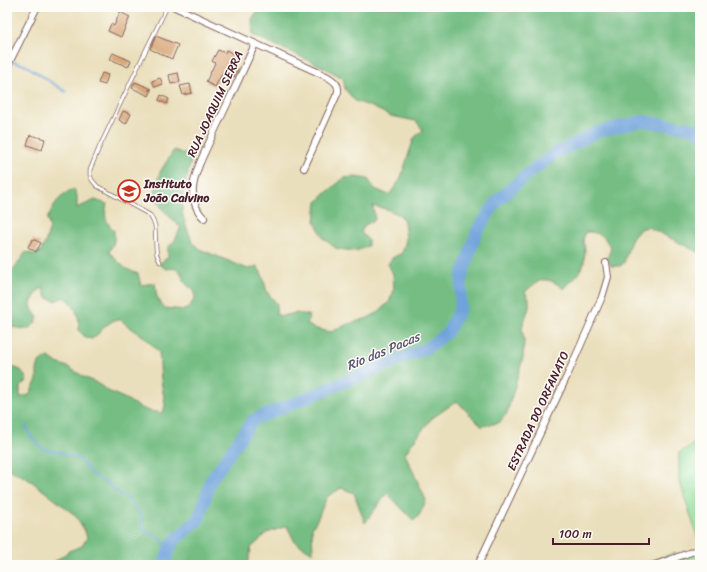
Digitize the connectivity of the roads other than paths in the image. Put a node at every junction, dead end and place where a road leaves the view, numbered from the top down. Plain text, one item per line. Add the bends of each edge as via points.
1 (37, 7) edge
2 (167, 7) edge
3 (175, 7) edge
4 (255, 44) junction
5 (8, 66) edge
6 (304, 168) dead end
7 (204, 218) dead end
8 (160, 262) dead end
9 (606, 264) dead end
10 (700, 549) edge
11 (478, 565) edge
12 (655, 565) edge

1 - 5 street
2 - 8 lane via 90,170 92,180 97,186 150,215 155,224 157,256
3 - 4 street
4 - 6 street via 328,77 338,86
4 - 7 street, RUA JOAQUIM SERRA via 194,180 196,207
9 - 11 street, ESTRADA DO ORFANATO via 608,277 602,297
10 - 12 street

